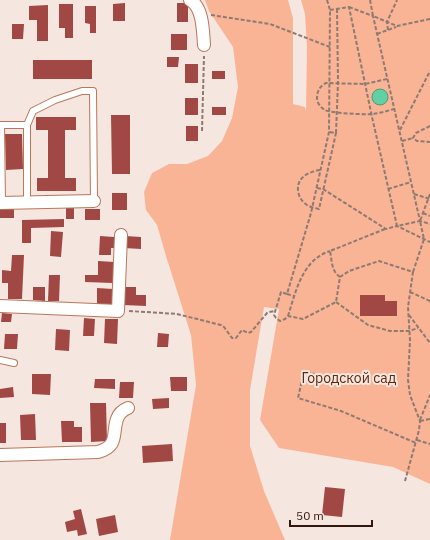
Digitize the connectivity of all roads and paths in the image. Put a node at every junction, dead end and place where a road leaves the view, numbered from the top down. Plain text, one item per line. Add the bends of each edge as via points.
1 (190, 0) edge
2 (327, 0) edge
3 (370, 0) edge
4 (397, 0) edge
5 (349, 7) junction
6 (337, 9) junction
7 (330, 10) junction
8 (200, 13) junction
9 (373, 16) junction
10 (430, 19) edge
11 (387, 22) junction
12 (397, 26) junction
13 (388, 30) junction
14 (377, 34) junction
15 (204, 44) joint
16 (330, 48) junction
17 (430, 71) edge
18 (387, 79) junction
19 (330, 82) junction
20 (338, 82) junction
21 (365, 84) junction
22 (394, 109) junction
23 (329, 112) junction
24 (337, 112) junction
25 (372, 115) junction
26 (27, 125) junction
27 (430, 126) edge
28 (202, 131) dead end
29 (400, 131) junction
30 (329, 132) junction
31 (336, 133) junction
32 (413, 138) junction
33 (402, 142) junction
34 (430, 142) edge
35 (320, 170) junction
36 (412, 182) junction
37 (316, 188) junction
38 (323, 189) junction
39 (388, 189) junction
40 (414, 194) junction
41 (430, 194) edge
42 (429, 199) edge
43 (94, 200) joint
44 (27, 202) junction
45 (1, 203) edge
46 (425, 206) junction
47 (312, 207) junction
48 (430, 207) edge
49 (423, 213) junction
50 (430, 216) edge
51 (420, 221) junction
52 (430, 224) edge
53 (397, 226) junction
54 (386, 229) junction
55 (121, 235) dead end
56 (424, 239) junction
57 (430, 242) edge
58 (330, 251) junction
59 (413, 272) junction
60 (340, 277) junction
61 (410, 292) junction
62 (287, 294) junction
63 (294, 296) junction
64 (430, 301) edge
65 (336, 302) junction
66 (0, 306) edge
67 (118, 311) junction
68 (275, 311) junction
69 (409, 315) junction
70 (288, 316) junction
71 (418, 328) junction
72 (409, 331) junction
73 (430, 343) edge
74 (0, 360) edge
75 (14, 363) dead end
76 (345, 383) dead end
77 (430, 395) edge
78 (128, 408) dead end
79 (430, 419) edge
80 (420, 421) junction
81 (416, 441) junction
82 (430, 444) edge
83 (0, 455) edge
84 (405, 481) dead end

1 - 8 street
2 - 7 path
3 - 9 path
4 - 11 path
5 - 6 path
5 - 9 path
5 - 21 path
6 - 7 path
6 - 20 path
7 - 16 path
8 - 15 street
8 - 16 path via 270,24
9 - 11 path
9 - 14 path
10 - 12 path
11 - 12 path
11 - 13 path
12 - 13 path
13 - 14 path
14 - 18 path
15 - 28 path
16 - 19 path
17 - 29 path
18 - 21 path
18 - 22 path
19 - 20 path
19 - 23 path
19 - 23 path via 319,88 317,98 319,105
20 - 21 path
20 - 24 path
21 - 25 path
22 - 25 path
22 - 29 path
23 - 24 path
23 - 30 path
24 - 25 path
24 - 31 path
25 - 39 path
26 - 43 lane via 33,111 55,100 82,91 93,91
26 - 44 lane
26 - 45 lane via 1,125
27 - 32 path via 416,133
29 - 33 path
30 - 31 path
30 - 35 path
31 - 38 path
32 - 33 path
32 - 34 path via 417,141
33 - 36 path
35 - 37 path
35 - 47 path via 307,174 298,185 300,198
36 - 39 path
36 - 40 path
37 - 38 path
37 - 47 path
38 - 47 path via 319,209
38 - 54 path
39 - 53 path
40 - 42 path
40 - 51 path
41 - 42 path
42 - 46 path
43 - 44 street
44 - 45 street
46 - 48 path
46 - 49 path
47 - 62 path
49 - 50 path
49 - 51 path
51 - 52 path
51 - 53 path
51 - 56 path
53 - 54 path
53 - 56 path
54 - 58 path
55 - 67 street
56 - 57 path
56 - 59 path
58 - 60 path via 334,271
58 - 63 path via 310,264
59 - 60 path via 379,261 349,271
59 - 61 path
60 - 65 path
61 - 64 path
61 - 69 path
62 - 63 path
62 - 68 path via 281,292
63 - 70 path
65 - 70 path via 303,319
65 - 72 path via 368,324 390,331
66 - 67 street
67 - 68 path via 172,314 192,318 223,326 234,339 242,330 250,332 267,313
68 - 70 path via 274,315 280,321
69 - 71 path
69 - 72 path
71 - 72 path
71 - 73 path
72 - 80 path via 408,380 410,395
74 - 75 lane
76 - 81 path via 304,371 298,398 341,411
77 - 80 path
78 - 83 street via 117,419 113,442 98,452
79 - 80 path
80 - 81 path
81 - 82 path
81 - 84 path

